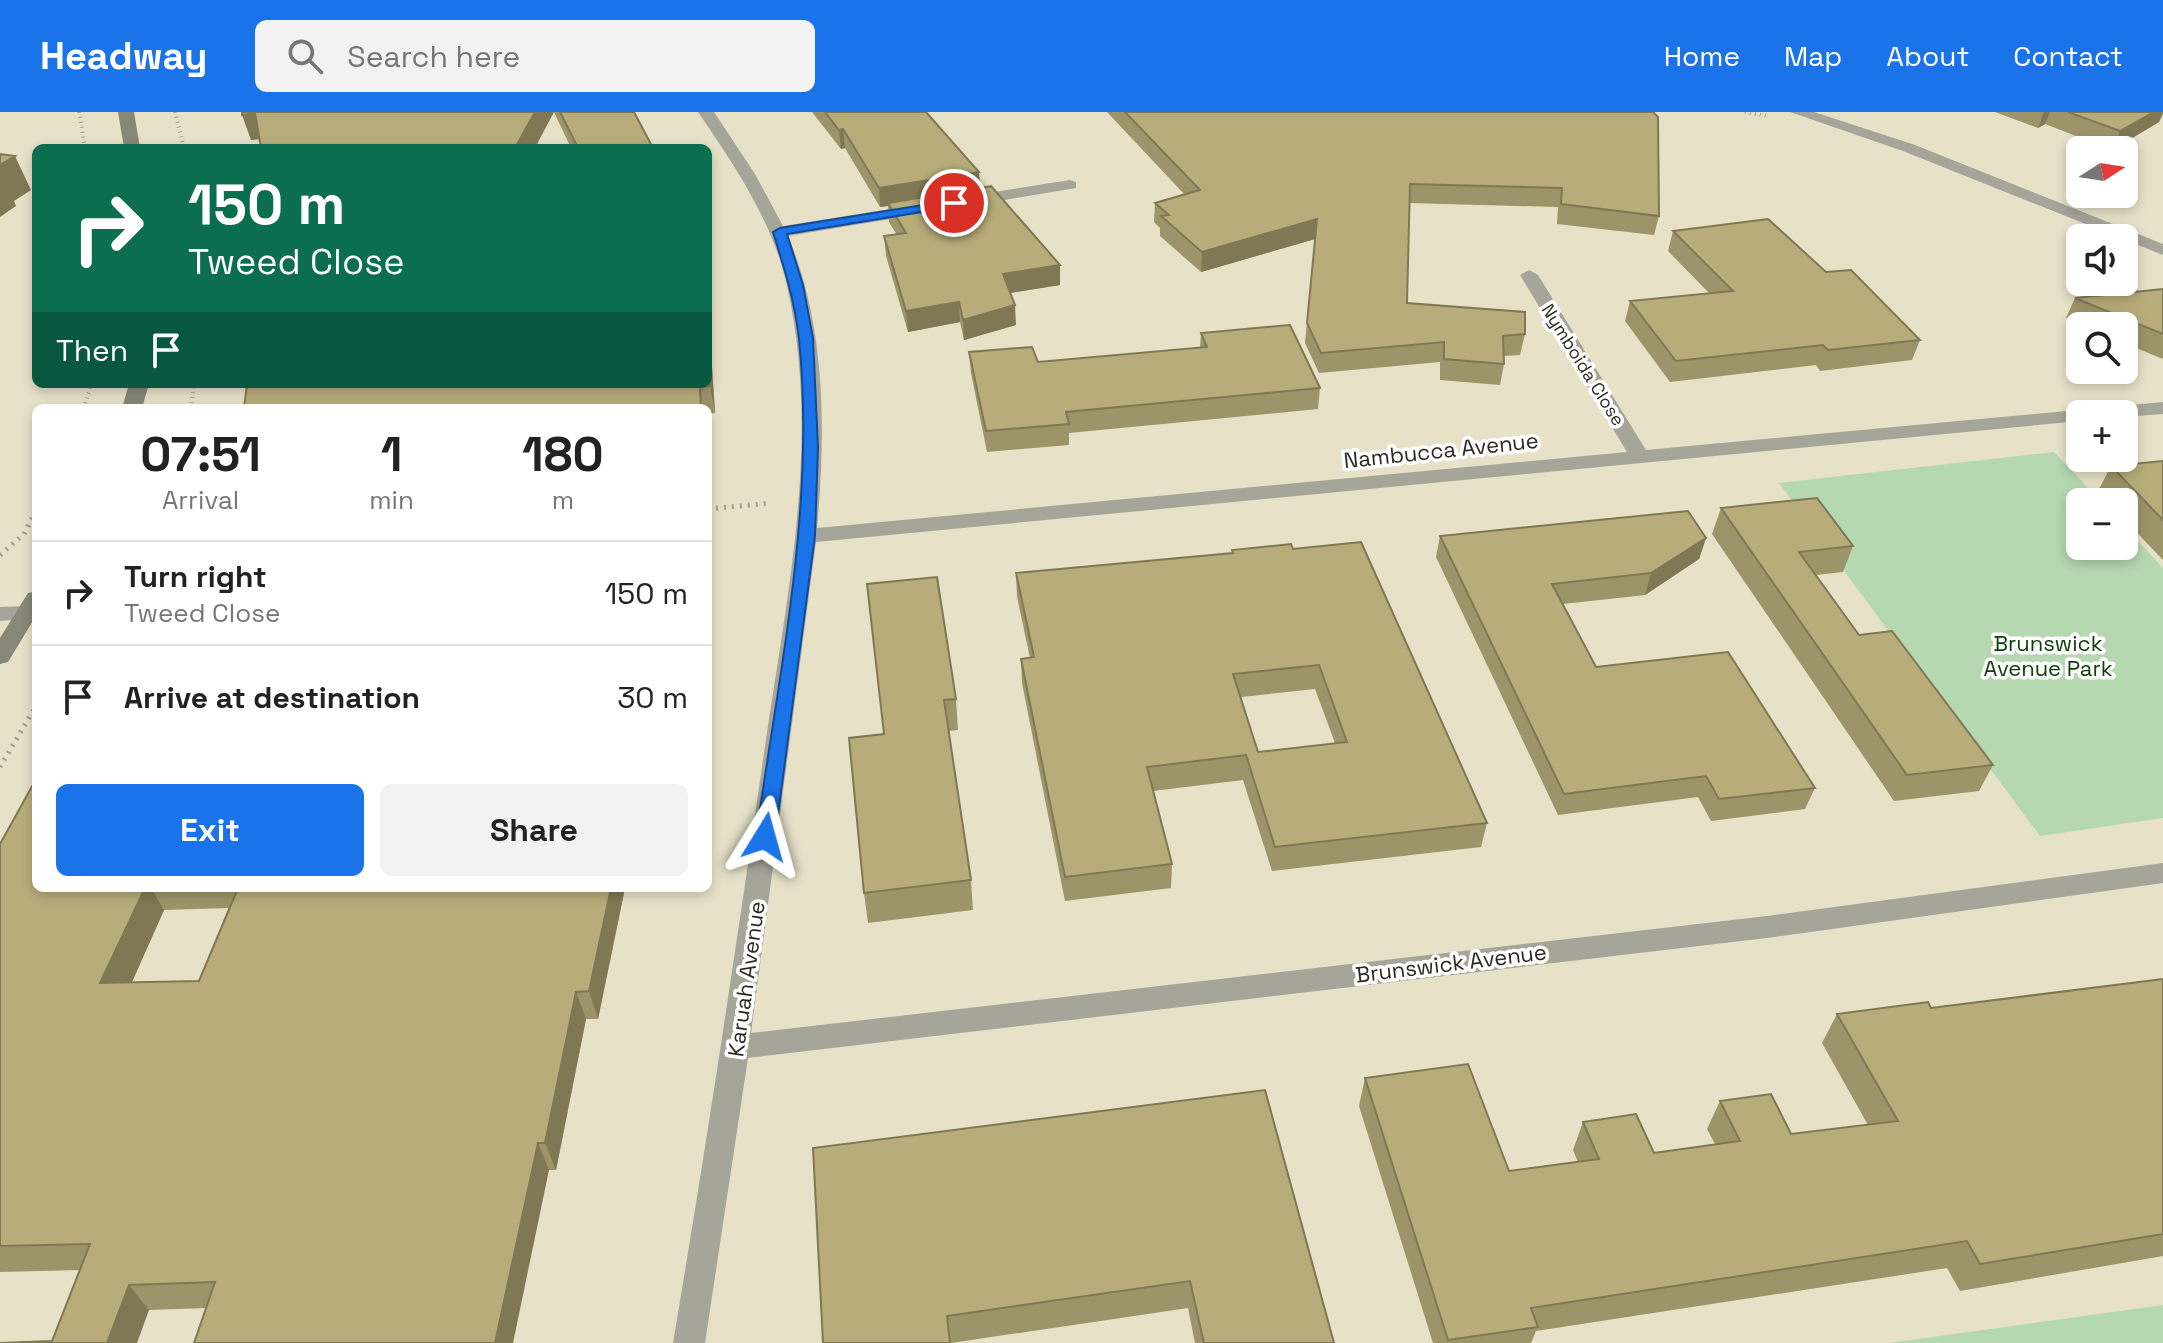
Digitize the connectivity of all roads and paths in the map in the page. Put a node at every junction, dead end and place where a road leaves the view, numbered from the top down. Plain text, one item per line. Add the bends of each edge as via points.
1 (79, 112) edge
2 (126, 112) edge
3 (175, 112) edge
4 (706, 112) edge
5 (1798, 112) edge
6 (84, 144) edge
7 (131, 144) edge
8 (183, 144) edge
9 (1070, 185) dead end
10 (780, 232) junction
11 (2163, 250) edge
12 (1529, 275) dead end
13 (2163, 408) edge
14 (2138, 410) edge
15 (2066, 416) edge
16 (1639, 455) junction
17 (785, 501) dead end
18 (712, 509) edge
19 (32, 518) edge
20 (807, 536) junction
21 (0, 555) edge
22 (32, 606) edge
23 (0, 614) edge
24 (0, 656) edge
25 (32, 713) edge
26 (0, 767) edge
27 (2163, 873) edge
28 (737, 1047) junction
29 (689, 1343) edge

1 - 6 path
2 - 7 main road
3 - 8 path
4 - 10 street, Karuah Avenue
5 - 11 street via 1909,148
9 - 10 street
10 - 20 street, Karuah Avenue via 806,338 811,447
12 - 16 street, Nymboida Close
13 - 14 street
15 - 16 street, Nambucca Avenue
16 - 20 street, Nambucca Avenue
17 - 18 path
19 - 21 path via 24,534
20 - 28 street, Karuah Avenue
22 - 23 street
22 - 24 main road
25 - 26 path
27 - 28 street, Brunswick Avenue via 1767,927
28 - 29 street, Karuah Avenue

